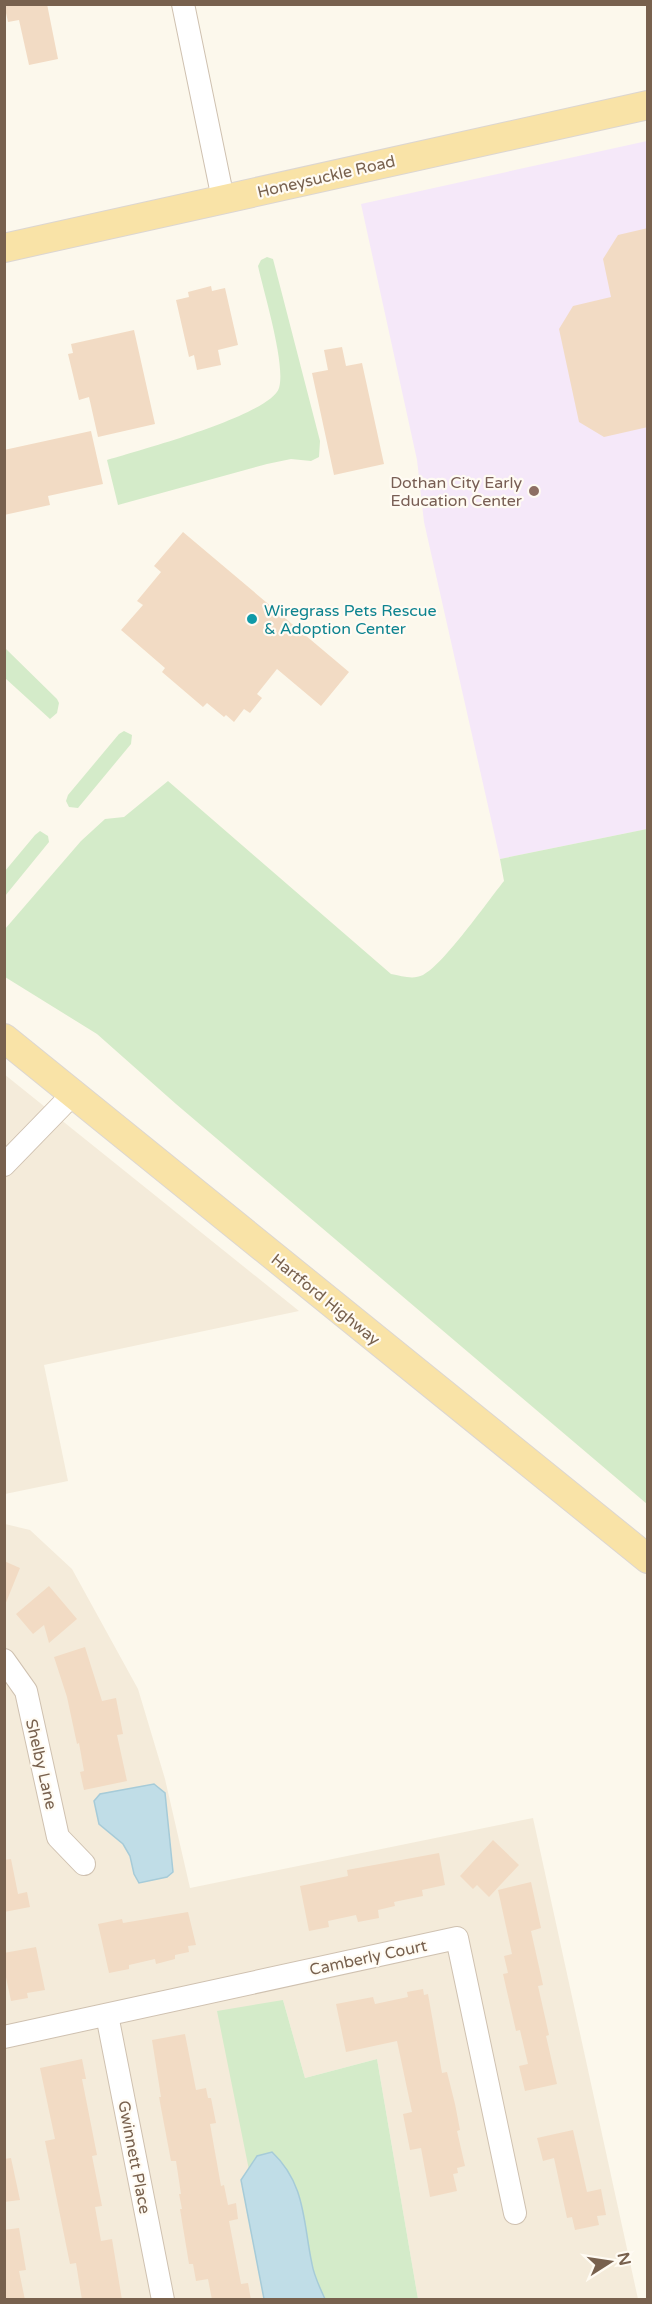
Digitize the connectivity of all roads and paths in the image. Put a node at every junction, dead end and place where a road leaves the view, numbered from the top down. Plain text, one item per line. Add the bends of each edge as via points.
1 (183, 4) edge
2 (648, 105) edge
3 (223, 199) junction
4 (4, 248) edge
5 (4, 1038) edge
6 (73, 1094) junction
7 (4, 1165) edge
8 (648, 1559) edge
9 (4, 1660) edge
10 (84, 1864) dead end
11 (107, 2015) junction
12 (4, 2037) edge
13 (516, 2212) dead end
14 (163, 2300) edge

1 - 3 street
2 - 3 main road, Honeysuckle Road
3 - 4 main road, Honeysuckle Road
5 - 6 main road, Hartford Highway
6 - 7 street
6 - 8 main road, Hartford Highway
9 - 10 street, Shelby Lane via 26,1691 58,1837
11 - 12 street, Camberly Court
11 - 13 street, Camberly Court via 457,1938
11 - 14 street, Gwinnett Place

